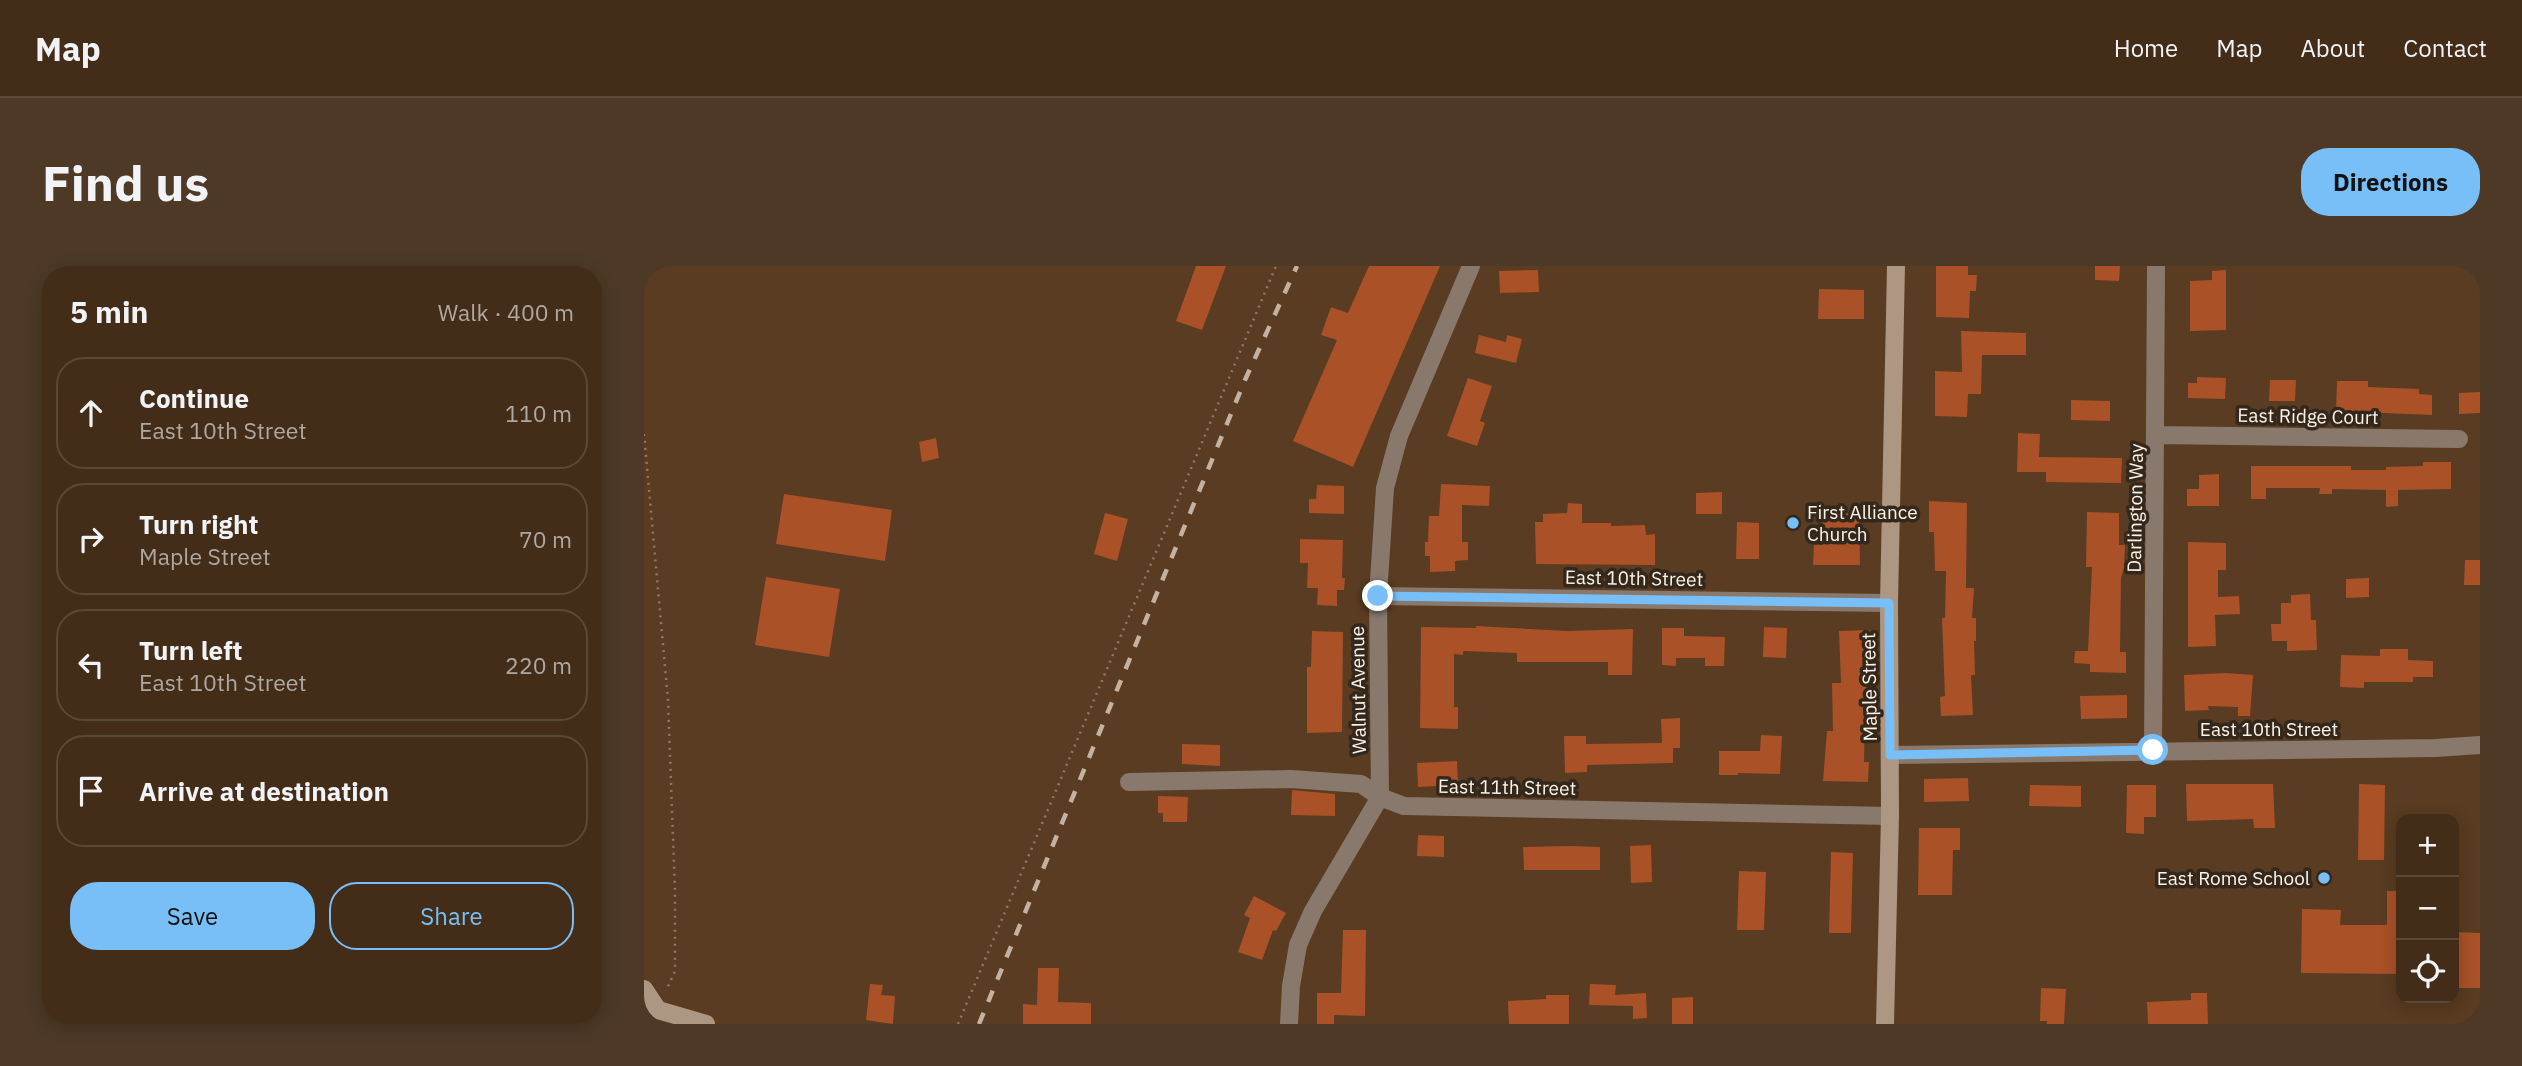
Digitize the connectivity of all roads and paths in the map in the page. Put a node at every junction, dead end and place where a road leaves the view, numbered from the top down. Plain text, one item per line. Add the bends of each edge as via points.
1 (1276, 266) edge
2 (1471, 266) edge
3 (1896, 266) edge
4 (2156, 266) edge
5 (644, 434) edge
6 (2157, 435) junction
7 (2459, 439) dead end
8 (1378, 596) junction
9 (1889, 603) junction
10 (2480, 745) edge
11 (2153, 750) junction
12 (1890, 755) junction
13 (1129, 782) dead end
14 (1380, 797) junction
15 (1890, 816) junction
16 (644, 989) edge
17 (658, 1010) junction
18 (706, 1024) edge
19 (958, 1024) edge
20 (1289, 1024) edge
21 (1885, 1024) edge

1 - 19 path
2 - 8 street, Walnut Avenue via 1391,460
3 - 9 main road, Maple Street
4 - 6 street, Darlington Way
5 - 17 path via 668,700 675,892 675,971
6 - 7 street, East Ridge Court
6 - 11 street, Darlington Way
8 - 9 street, East 10th Street
8 - 14 street, Walnut Avenue
9 - 12 main road, Maple Street
10 - 11 street, East 10th Street
11 - 12 street, East 10th Street
12 - 15 main road, Maple Street
13 - 14 street, East 11th Street via 1305,780 1361,784
14 - 15 street, East 11th Street via 1404,806
14 - 20 street via 1298,945
15 - 21 main road, Maple Street
16 - 17 main road
17 - 18 main road

